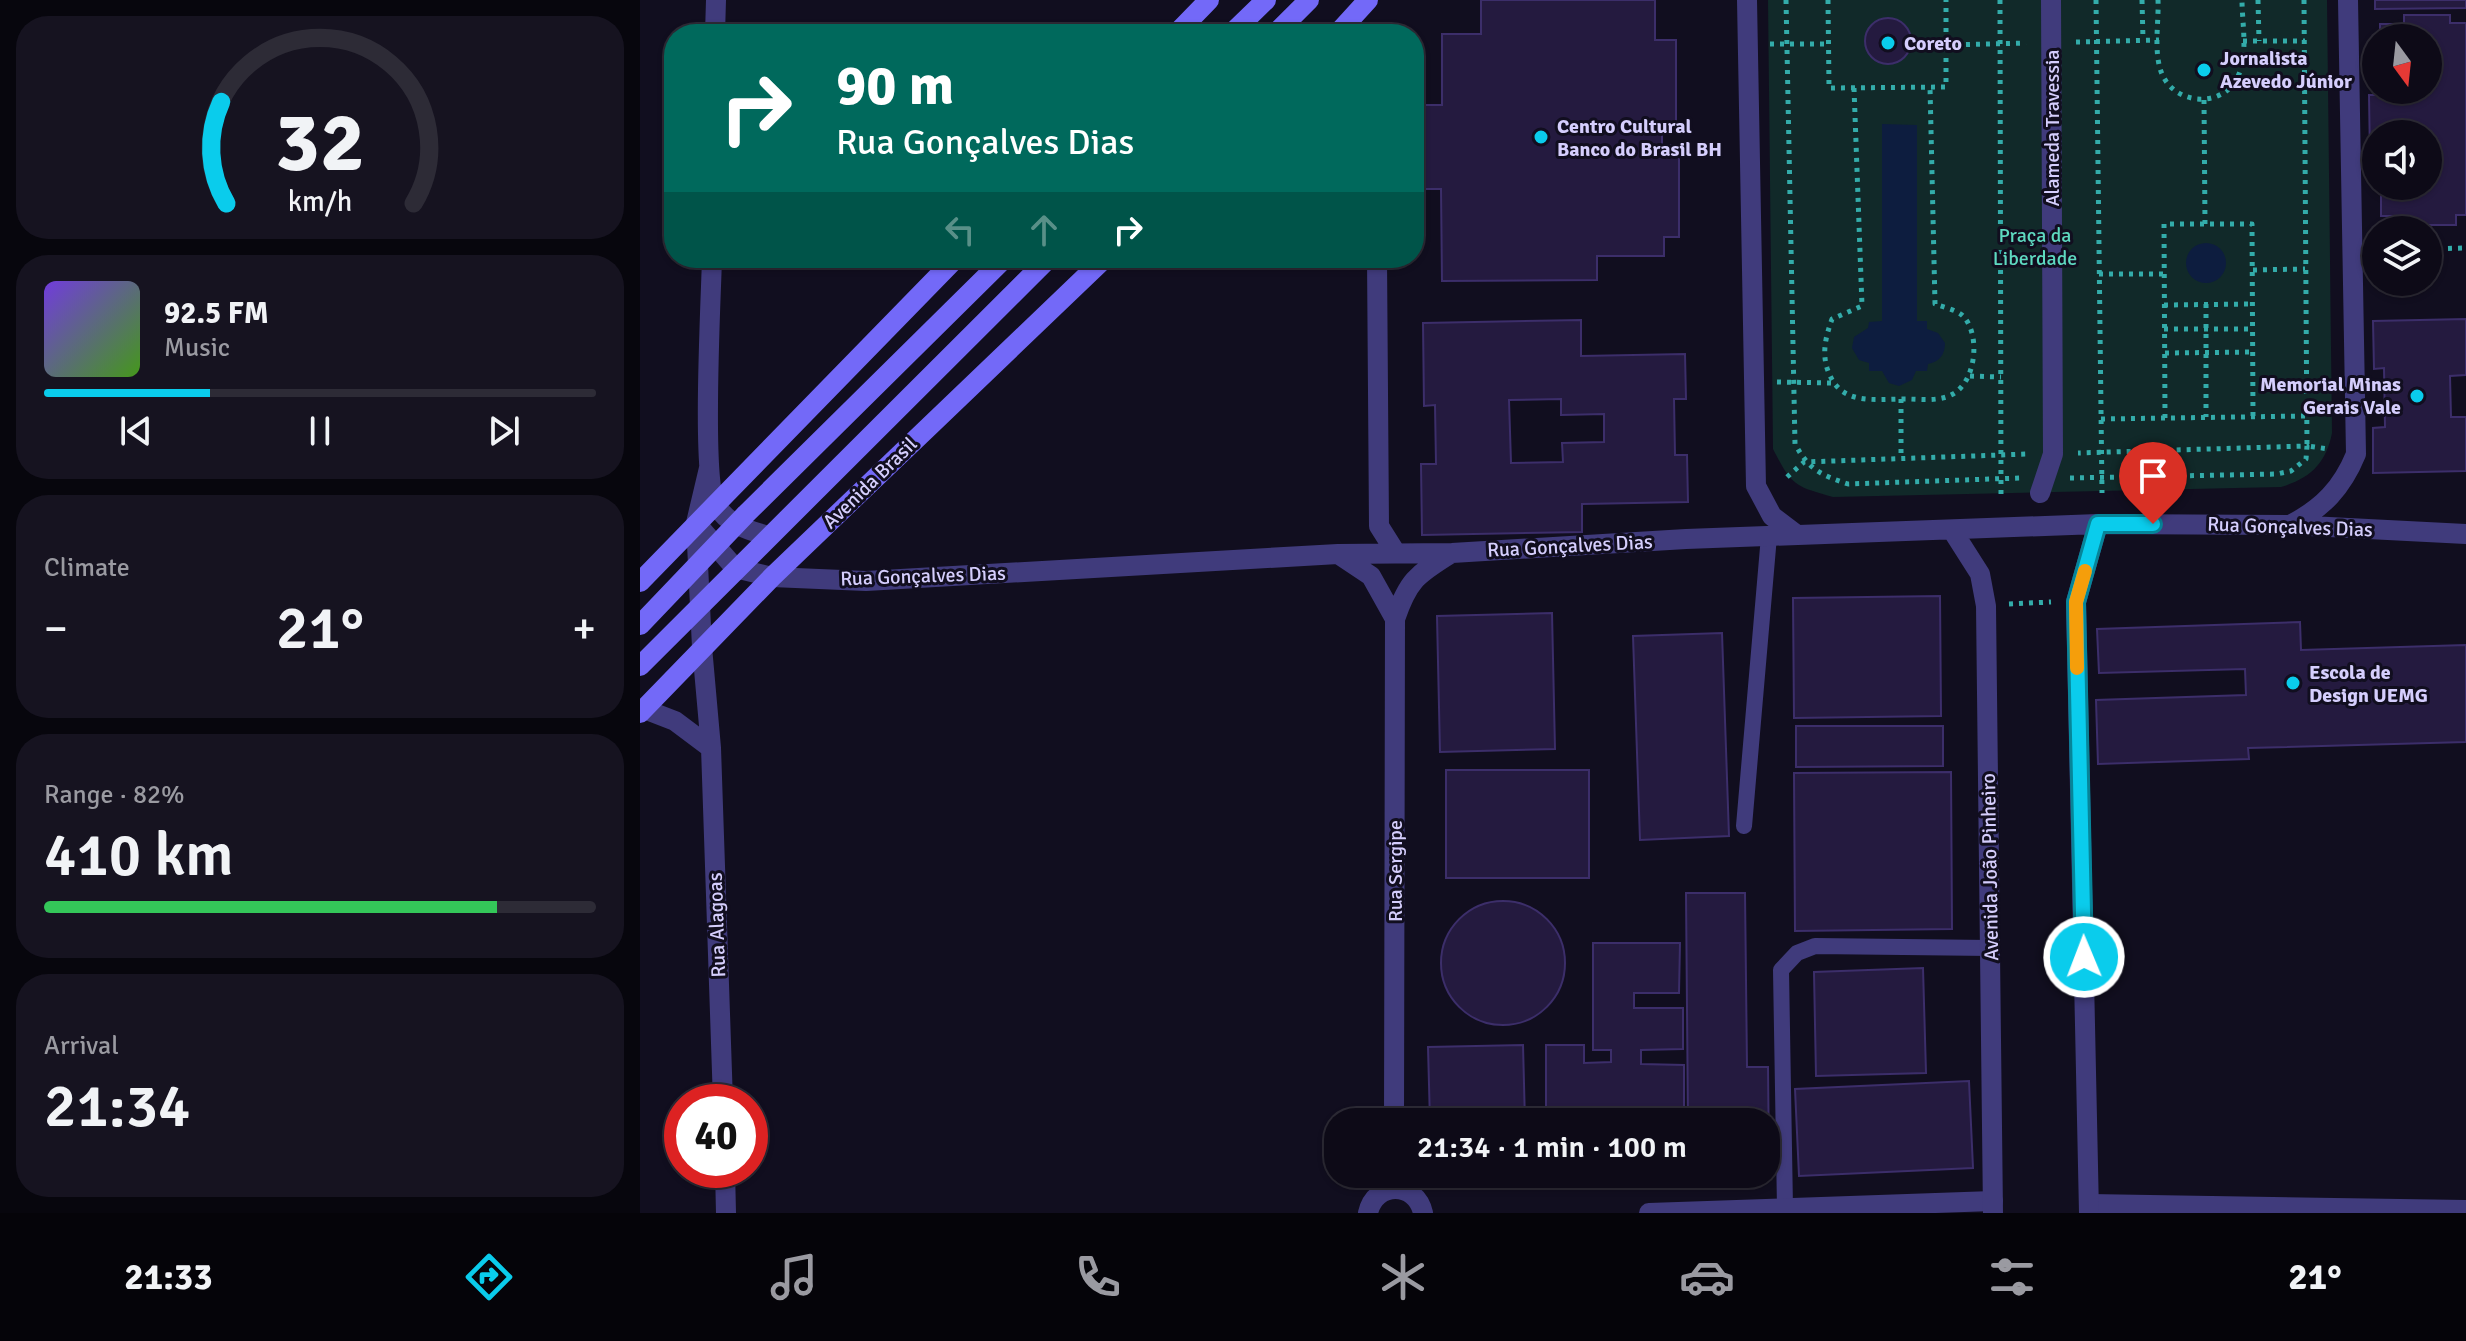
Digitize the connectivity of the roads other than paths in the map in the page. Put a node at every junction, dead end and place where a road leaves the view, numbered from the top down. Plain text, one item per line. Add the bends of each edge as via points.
1 (716, 0) edge
2 (1209, 0) edge
3 (1266, 0) edge
4 (1309, 0) edge
5 (1368, 0) edge
6 (1747, 0) edge
7 (2051, 0) edge
8 (2348, 0) edge
9 (715, 24) edge
10 (1186, 24) edge
11 (1241, 24) edge
12 (1285, 24) edge
13 (1346, 24) edge
14 (712, 268) edge
15 (946, 268) edge
16 (995, 268) edge
17 (1039, 268) edge
18 (1095, 268) edge
19 (1377, 268) edge
20 (709, 468) junction
21 (2042, 486) road end
22 (715, 504) junction
23 (696, 523) junction
24 (2098, 524) junction
25 (2290, 525) junction
26 (735, 526) junction
27 (1952, 530) junction
28 (2466, 534) edge
29 (1797, 535) junction
30 (768, 536) junction
31 (1769, 536) junction
32 (715, 547) junction
33 (1396, 553) junction
34 (1452, 553) junction
35 (1338, 554) junction
36 (698, 566) junction
37 (735, 568) junction
38 (772, 577) junction
39 (640, 582) edge
40 (700, 604) junction
41 (1395, 619) junction
42 (640, 625) edge
43 (702, 647) junction
44 (640, 666) edge
45 (642, 711) edge
46 (711, 748) junction
47 (1744, 826) dead end
48 (1991, 948) junction
49 (722, 1084) edge
50 (1394, 1108) edge
51 (725, 1188) edge
52 (1386, 1188) edge
53 (1401, 1188) edge
54 (1993, 1207) edge
55 (1785, 1208) junction
56 (2089, 1208) edge
57 (2466, 1210) edge
58 (726, 1213) edge
59 (1368, 1213) edge
60 (1423, 1213) edge
61 (1649, 1213) edge

1 - 9 street
2 - 10 main road
3 - 11 main road
4 - 12 main road
5 - 13 main road
6 - 29 street via 1756,486 1772,516
7 - 21 street, Alameda Travessia via 2053,454
8 - 25 street via 2356,454 2346,478 2314,513
14 - 20 street, Rua Alagoas
15 - 22 main road
16 - 26 main road
17 - 30 main road, Avenida Brasil
18 - 38 main road, Avenida Brasil
19 - 33 street via 1379,526
20 - 22 street, Rua Alagoas
20 - 23 street, Rua Alagoas
22 - 23 main road
22 - 26 street
23 - 32 street
23 - 36 street, Rua Alagoas
23 - 39 main road
24 - 25 street, Rua Gonçalves Dias
24 - 27 street, Rua Gonçalves Dias
24 - 56 street via 2076,602
25 - 28 street, Rua Gonçalves Dias
26 - 30 street
26 - 32 main road
27 - 29 street, Rua Gonçalves Dias
27 - 48 street, Avenida João Pinheiro via 1980,574 1986,606
29 - 31 street, Rua Gonçalves Dias
30 - 37 main road, Avenida Brasil
31 - 34 street, Rua Gonçalves Dias
31 - 47 lane
32 - 36 main road
32 - 37 street
33 - 34 street, Rua Gonçalves Dias
33 - 35 street, Rua Gonçalves Dias
34 - 41 street, Rua Sergipe via 1419,573 1404,592
35 - 38 street, Rua Gonçalves Dias via 866,581
35 - 41 street, Rua Sergipe via 1371,576
36 - 40 street, Rua Alagoas
36 - 42 main road
37 - 38 street, Rua Gonçalves Dias
37 - 40 main road, Avenida Brasil
38 - 43 main road, Avenida Brasil
40 - 43 street, Rua Alagoas
40 - 44 main road, Avenida Brasil
41 - 50 street, Rua Sergipe
43 - 45 main road, Avenida Brasil
43 - 46 street, Rua Alagoas
45 - 46 street via 675,721
46 - 49 street, Rua Alagoas
48 - 54 street, Avenida João Pinheiro
48 - 55 lane via 1815,946 1797,953 1781,970
51 - 58 street
52 - 59 street
53 - 60 street via 1416,1198
54 - 55 street
55 - 61 street
56 - 57 street

